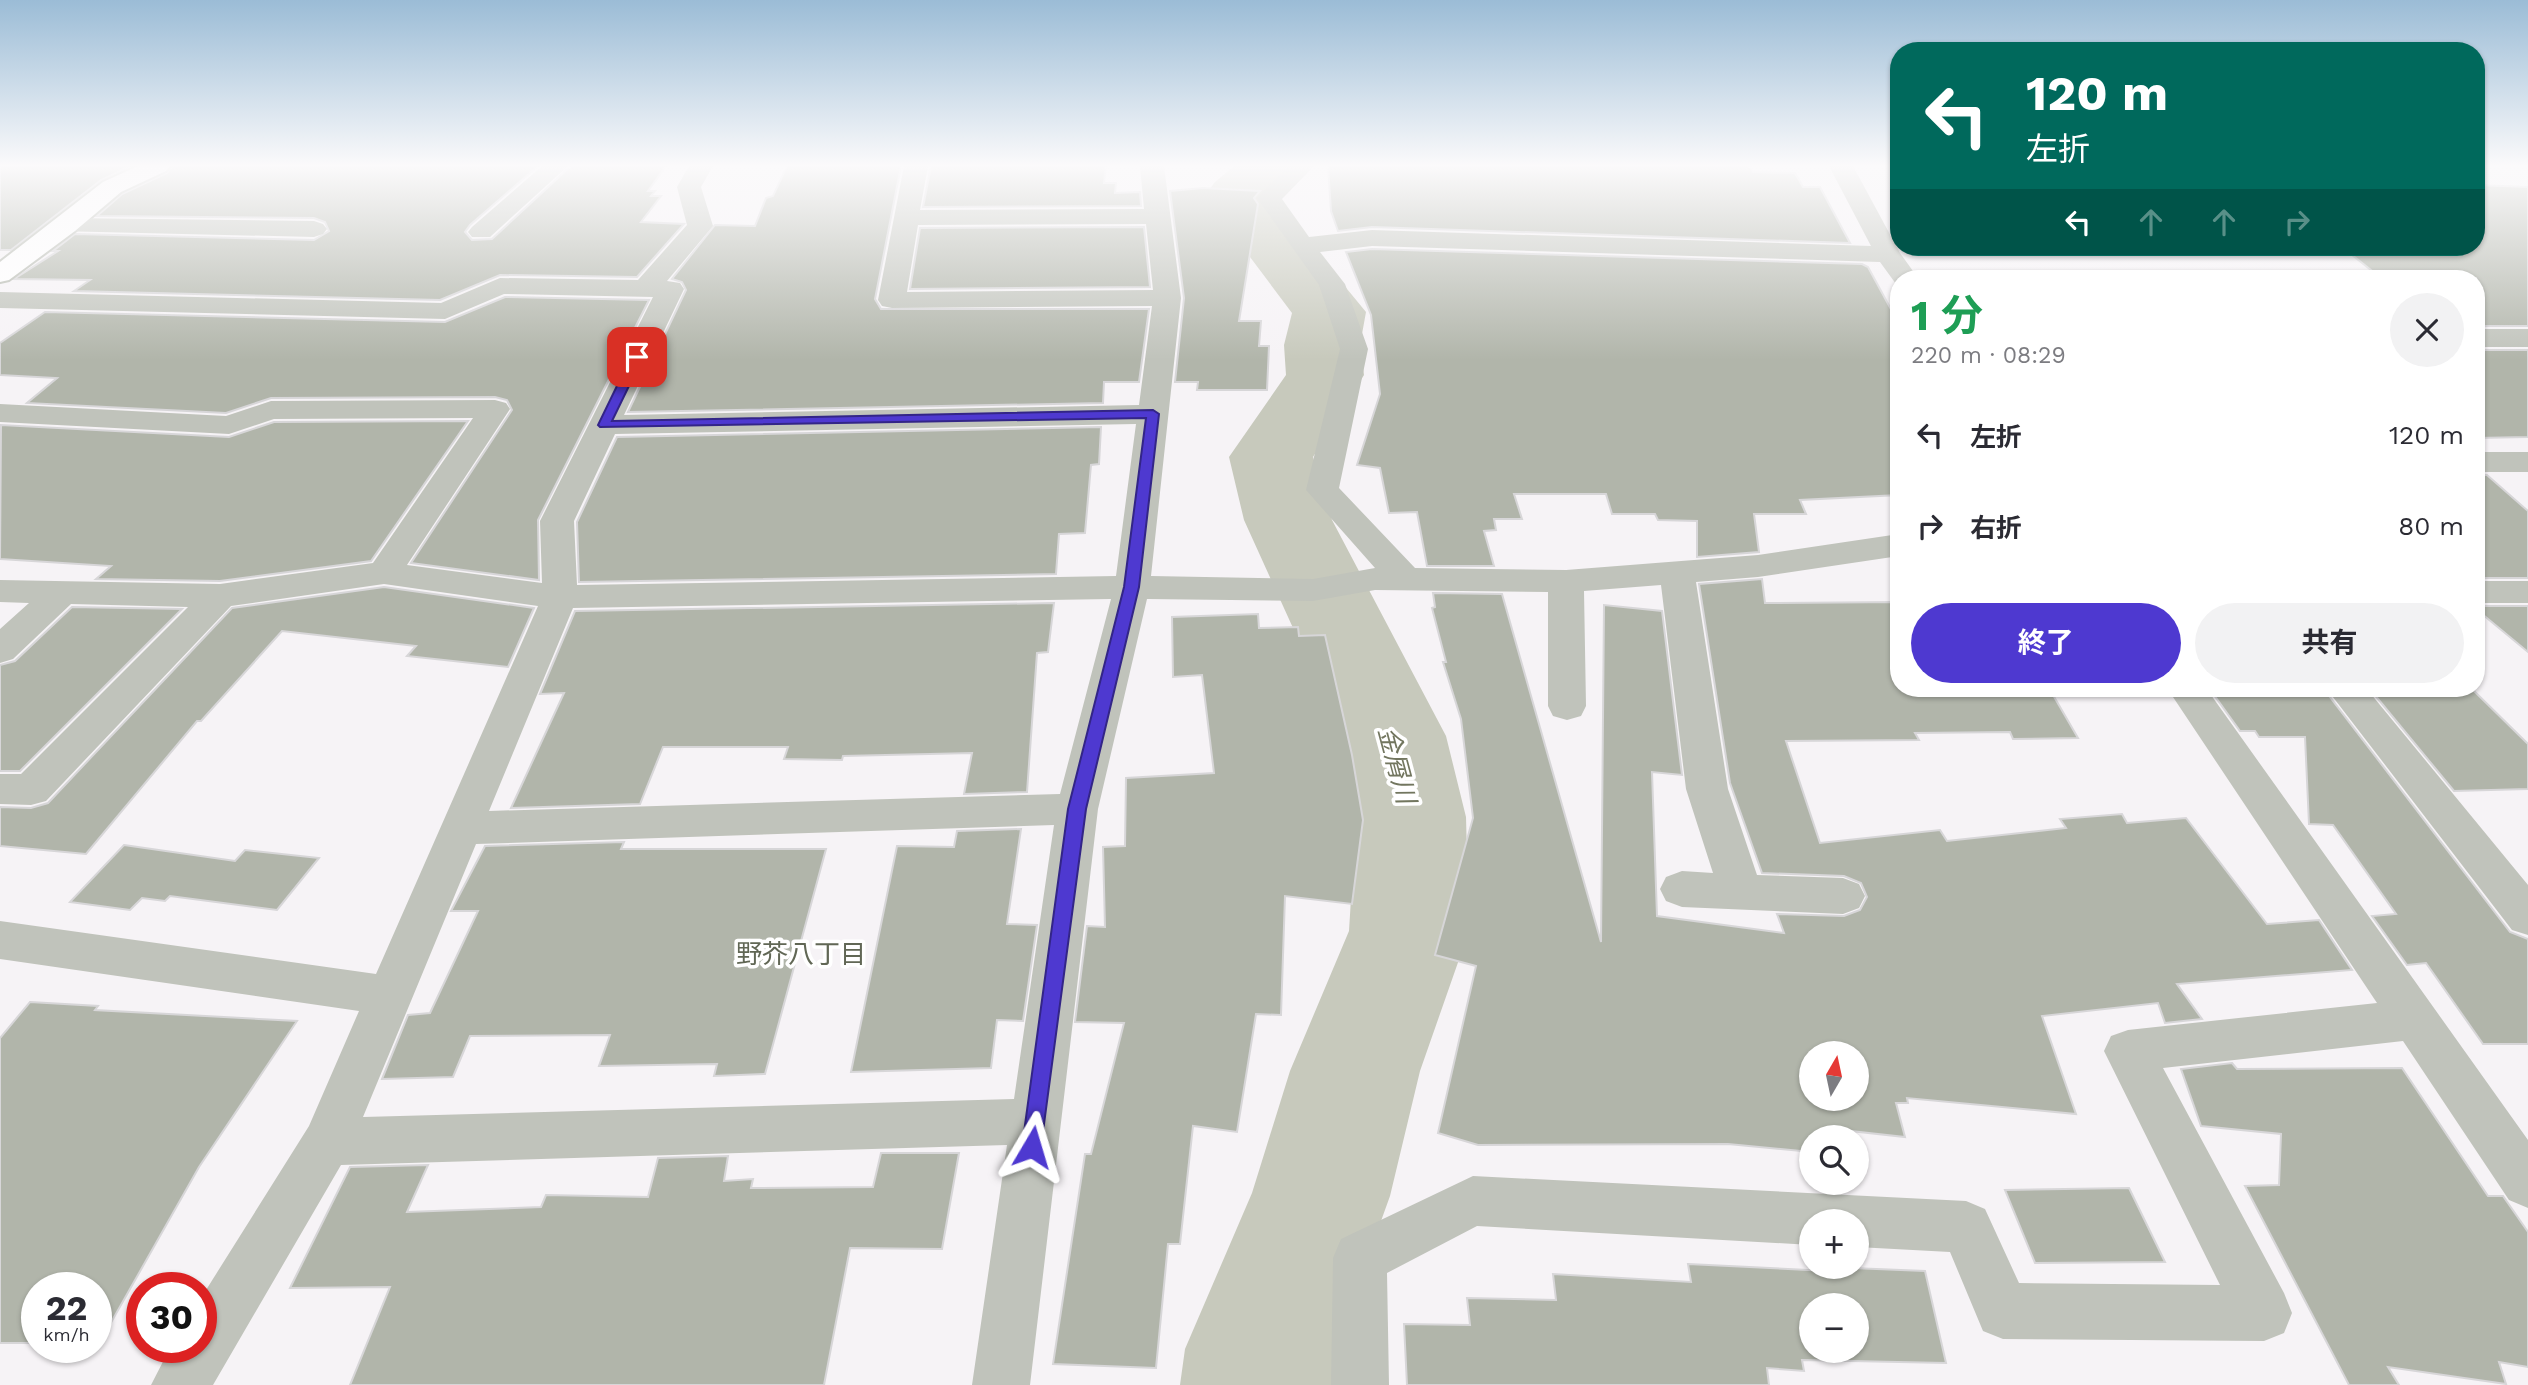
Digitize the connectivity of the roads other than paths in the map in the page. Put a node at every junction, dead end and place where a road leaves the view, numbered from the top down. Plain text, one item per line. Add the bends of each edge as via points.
1 (60, 231) edge
2 (164, 231) edge
3 (288, 231) edge
4 (696, 231) edge
5 (904, 231) edge
6 (1160, 231) edge
7 (1291, 231) edge
8 (1876, 231) edge
9 (1302, 246) junction
10 (1888, 254) junction
11 (1899, 270) edge
12 (0, 274) edge
13 (645, 289) junction
14 (1167, 298) junction
15 (0, 300) edge
16 (2485, 338) edge
17 (2528, 338) edge
18 (0, 413) edge
19 (1153, 414) junction
20 (604, 425) junction
21 (2528, 462) edge
22 (2485, 463) edge
23 (1890, 546) edge
24 (384, 573) junction
25 (1677, 573) junction
26 (1391, 580) junction
27 (1566, 581) junction
28 (1132, 587) junction
29 (0, 591) edge
30 (63, 592) junction
31 (2485, 592) edge
32 (2528, 592) edge
33 (219, 596) junction
34 (560, 597) junction
35 (0, 650) edge
36 (2192, 697) edge
37 (2352, 697) edge
38 (1567, 706) dead end
39 (0, 789) edge
40 (1077, 809) junction
41 (462, 828) junction
42 (1682, 889) dead end
43 (1740, 890) junction
44 (1843, 896) dead end
45 (2528, 917) edge
46 (0, 940) edge
47 (390, 996) junction
48 (2415, 1019) junction
49 (1036, 1121) junction
50 (327, 1142) junction
51 (2528, 1183) edge
52 (180, 1385) edge
53 (1001, 1385) edge
54 (1360, 1385) edge

1 - 12 street
2 - 3 street
4 - 13 street
5 - 14 street via 892,300
6 - 14 street
7 - 9 street
8 - 10 street
9 - 10 street via 1372,238
9 - 26 street via 1332,284 1354,349 1322,490
10 - 11 street
13 - 15 street via 500,286 445,311
13 - 20 street via 670,289
14 - 19 street
16 - 17 street
18 - 24 street via 229,425 271,410 495,409
19 - 20 street
19 - 28 street
20 - 34 street via 557,521
21 - 22 street
23 - 25 street
24 - 33 street
24 - 34 street
25 - 27 street
25 - 43 street via 1707,789
26 - 27 street
26 - 28 street via 1313,590
27 - 38 street
28 - 34 street
28 - 40 street
29 - 30 street
30 - 33 street
30 - 35 street
31 - 32 street
33 - 39 street via 31,790
34 - 41 street
36 - 48 street
37 - 45 street
40 - 41 street
40 - 49 street
41 - 47 street
42 - 43 street
43 - 44 street
46 - 47 street
47 - 50 street
48 - 51 street
48 - 54 street via 2128,1051 2264,1314 2003,1311 1966,1227 1474,1201 1360,1258
49 - 50 street
49 - 53 street
50 - 52 street

